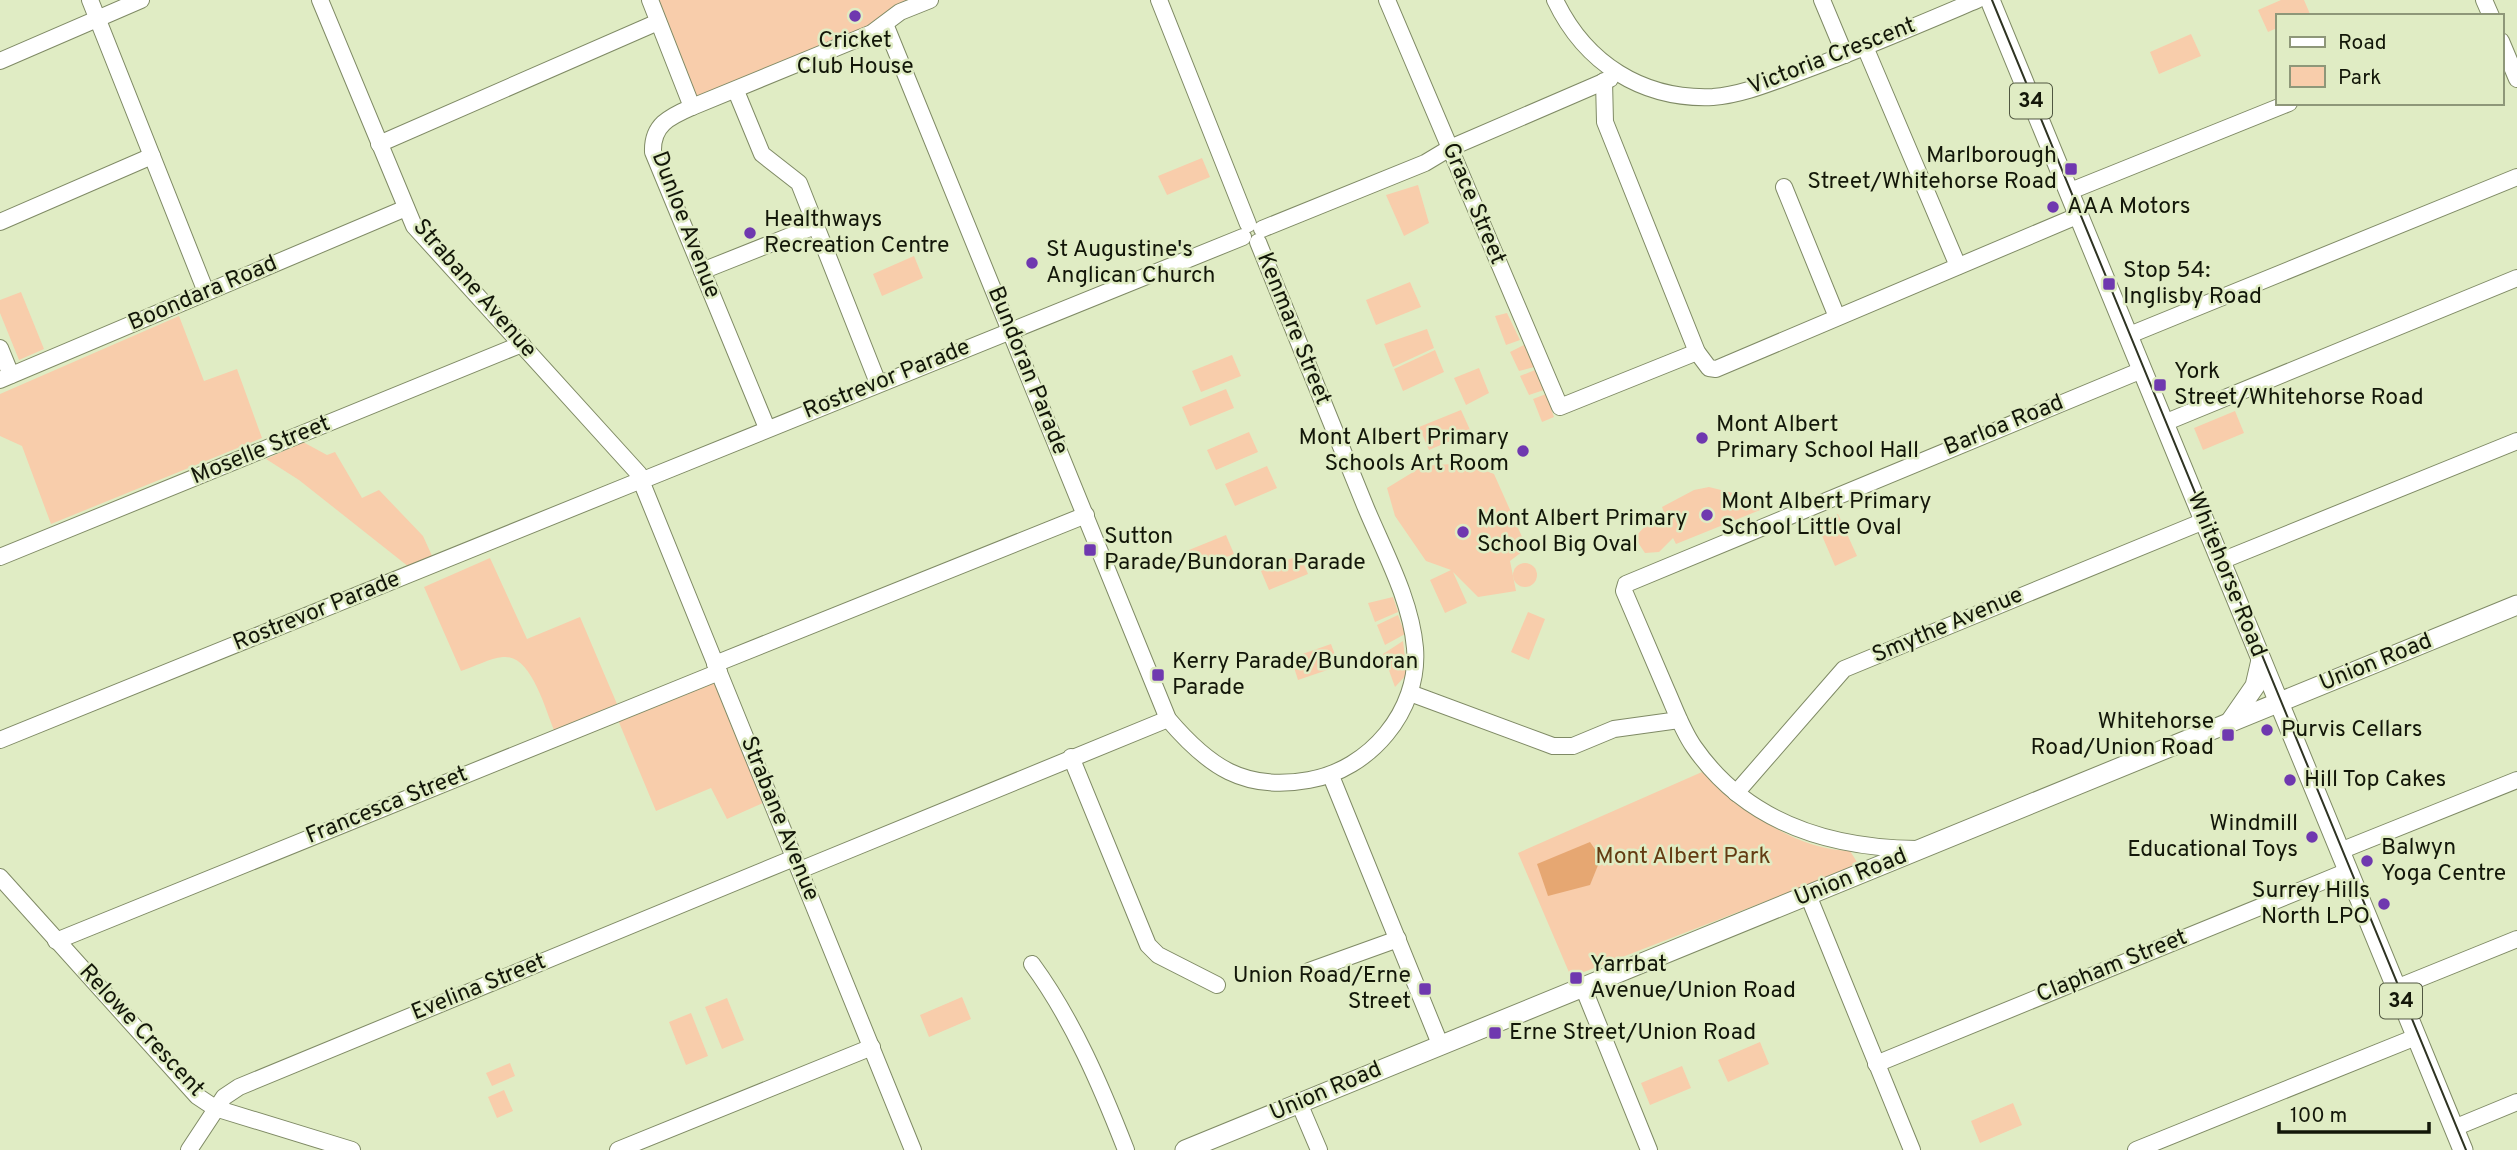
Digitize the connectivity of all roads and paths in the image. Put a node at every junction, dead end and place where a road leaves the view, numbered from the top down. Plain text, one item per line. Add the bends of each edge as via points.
1 (90, 0) edge
2 (141, 0) edge
3 (320, 0) edge
4 (650, 0) edge
5 (930, 0) edge
6 (1159, 0) edge
7 (1387, 0) edge
8 (1555, 0) edge
9 (1822, 0) edge
10 (1977, 0) edge
11 (1990, 0) edge
12 (98, 19) junction
13 (658, 22) junction
14 (885, 24) junction
15 (2503, 46) edge
16 (1866, 47) junction
17 (1845, 55) junction
18 (0, 61) edge
19 (1610, 78) junction
20 (2517, 78) edge
21 (736, 91) junction
22 (2284, 105) edge
23 (692, 107) junction
24 (379, 144) junction
25 (1450, 148) junction
26 (152, 156) junction
27 (2517, 177) edge
28 (1784, 187) dead end
29 (2068, 192) junction
30 (406, 208) junction
31 (2077, 216) junction
32 (0, 222) edge
33 (816, 226) junction
34 (1253, 233) junction
35 (1958, 266) junction
36 (702, 271) junction
37 (2517, 278) edge
38 (206, 292) junction
39 (1837, 317) junction
40 (1010, 331) junction
41 (2127, 336) junction
42 (522, 344) junction
43 (0, 348) edge
44 (1697, 352) junction
45 (2142, 369) junction
46 (6, 377) edge
47 (878, 383) junction
48 (2164, 423) junction
49 (767, 428) junction
50 (2517, 441) edge
51 (641, 481) junction
52 (1086, 515) junction
53 (2204, 521) junction
54 (0, 557) edge
55 (2221, 561) junction
56 (2517, 605) edge
57 (2261, 660) junction
58 (717, 668) junction
59 (1410, 693) junction
60 (2279, 702) junction
61 (1168, 719) junction
62 (1679, 720) junction
63 (2229, 722) junction
64 (0, 740) edge
65 (1071, 757) junction
66 (1331, 776) junction
67 (2517, 779) edge
68 (1736, 793) junction
69 (1850, 844) junction
70 (1923, 849) junction
71 (2340, 851) junction
72 (797, 864) junction
73 (2348, 871) junction
74 (1854, 876) junction
75 (0, 877) edge
76 (1808, 895) junction
77 (1398, 939) junction
78 (2517, 939) edge
79 (57, 941) junction
80 (1032, 964) dead end
81 (1309, 971) dead end
82 (1217, 985) dead end
83 (1583, 987) junction
84 (2396, 988) junction
85 (2416, 1037) junction
86 (1440, 1044) junction
87 (872, 1047) junction
88 (1876, 1064) junction
89 (2517, 1102) edge
90 (1299, 1103) junction
91 (215, 1108) junction
92 (2454, 1128) junction
93 (189, 1150) edge
94 (352, 1150) edge
95 (618, 1150) edge
96 (913, 1150) edge
97 (1126, 1150) edge
98 (1185, 1150) edge
99 (1319, 1150) edge
100 (1649, 1150) edge
101 (1912, 1150) edge
102 (2136, 1150) edge
103 (2463, 1150) edge

1 - 12 street
2 - 12 street
3 - 24 street, Strabane Avenue
4 - 13 street
5 - 14 street, Dunloe Avenue via 900,12
6 - 34 street, Kenmare Street
7 - 25 street, Grace Street
8 - 19 street, Victoria Crescent
9 - 17 street
10 - 16 street, Victoria Crescent
11 - 29 main road, Whitehorse Road / 34
12 - 18 street
12 - 26 street
13 - 23 street
13 - 24 street
14 - 21 street, Dunloe Avenue
14 - 40 street, Bundoran Parade
15 - 20 street
16 - 17 street, Victoria Crescent
16 - 35 street
17 - 19 street, Victoria Crescent via 1758,87 1713,97 1672,94
19 - 25 street, Rostrevor Parade
19 - 44 street via 1605,122
21 - 23 street, Dunloe Avenue
21 - 33 street via 762,153 799,183
22 - 29 street
23 - 36 street, Dunloe Avenue via 666,118 653,136 653,152
24 - 30 street, Strabane Avenue
25 - 34 street, Rostrevor Parade via 1425,163
25 - 44 street, Grace Street via 1560,407
26 - 32 street
26 - 38 street
27 - 41 street
28 - 39 street
29 - 31 main road, Whitehorse Road / 34
30 - 38 street, Boondara Road
30 - 42 street, Strabane Avenue via 414,226
31 - 35 street
31 - 41 main road, Whitehorse Road / 34
33 - 36 street
33 - 47 street
34 - 40 street, Rostrevor Parade
34 - 59 street, Kenmare Street via 1398,587 1415,649
35 - 39 street
36 - 49 street, Dunloe Avenue
37 - 48 street
38 - 46 street, Boondara Road
39 - 44 street via 1716,369 1702,362
40 - 47 street, Rostrevor Parade
40 - 52 street, Bundoran Parade
41 - 45 main road, Whitehorse Road / 34
42 - 51 street, Strabane Avenue
42 - 54 street, Moselle Street
43 - 46 street
45 - 48 main road, Whitehorse Road / 34
45 - 62 street, Barloa Road via 1626,584 1624,591
47 - 49 street, Rostrevor Parade
48 - 53 main road, Whitehorse Road / 34
49 - 51 street, Rostrevor Parade
50 - 55 street
51 - 58 street, Strabane Avenue
51 - 64 street, Rostrevor Parade
52 - 58 street, Francesca Street
52 - 61 street, Bundoran Parade
53 - 55 main road, Whitehorse Road / 34
53 - 68 street, Smythe Avenue via 1844,669
55 - 57 main road, Whitehorse Road / 34
56 - 60 main road, Union Road
57 - 60 main road, Whitehorse Road / 34
57 - 63 main road via 2255,686
58 - 72 street, Strabane Avenue
58 - 79 street, Francesca Street
59 - 62 street via 1552,746 1573,746 1614,729
59 - 66 street via 1389,733 1364,756
60 - 63 main road, Union Road
60 - 71 main road, Whitehorse Road / 34
61 - 65 street, Evelina Street
61 - 66 street via 1209,762 1242,778 1274,784
62 - 68 street via 1693,746
63 - 70 main road, Union Road
65 - 72 street, Evelina Street
65 - 82 street via 1148,945 1158,955
66 - 77 street
67 - 71 street
68 - 69 street via 1769,817 1803,833
69 - 70 street
69 - 74 street via 1860,858
70 - 74 main road, Union Road
71 - 73 main road, Whitehorse Road / 34
72 - 87 street, Strabane Avenue
72 - 91 street, Evelina Street via 239,1087
73 - 84 main road, Whitehorse Road / 34
73 - 88 street, Clapham Street
74 - 76 main road, Union Road
75 - 79 street, Relowe Crescent
76 - 83 main road, Union Road
76 - 88 street
77 - 81 street
77 - 86 street
78 - 84 street
79 - 91 street, Relowe Crescent via 197,1096
80 - 97 street via 1049,987 1101,1088
83 - 86 main road, Union Road
83 - 100 street
84 - 85 main road, Whitehorse Road / 34
85 - 92 main road, Whitehorse Road / 34
85 - 102 street
86 - 90 main road, Union Road
87 - 95 street
87 - 96 street, Strabane Avenue
88 - 101 street
89 - 92 street
90 - 98 main road, Union Road
90 - 99 street
91 - 93 street, Evelina Street
91 - 94 street, Relowe Crescent
92 - 103 main road, Whitehorse Road / 34

